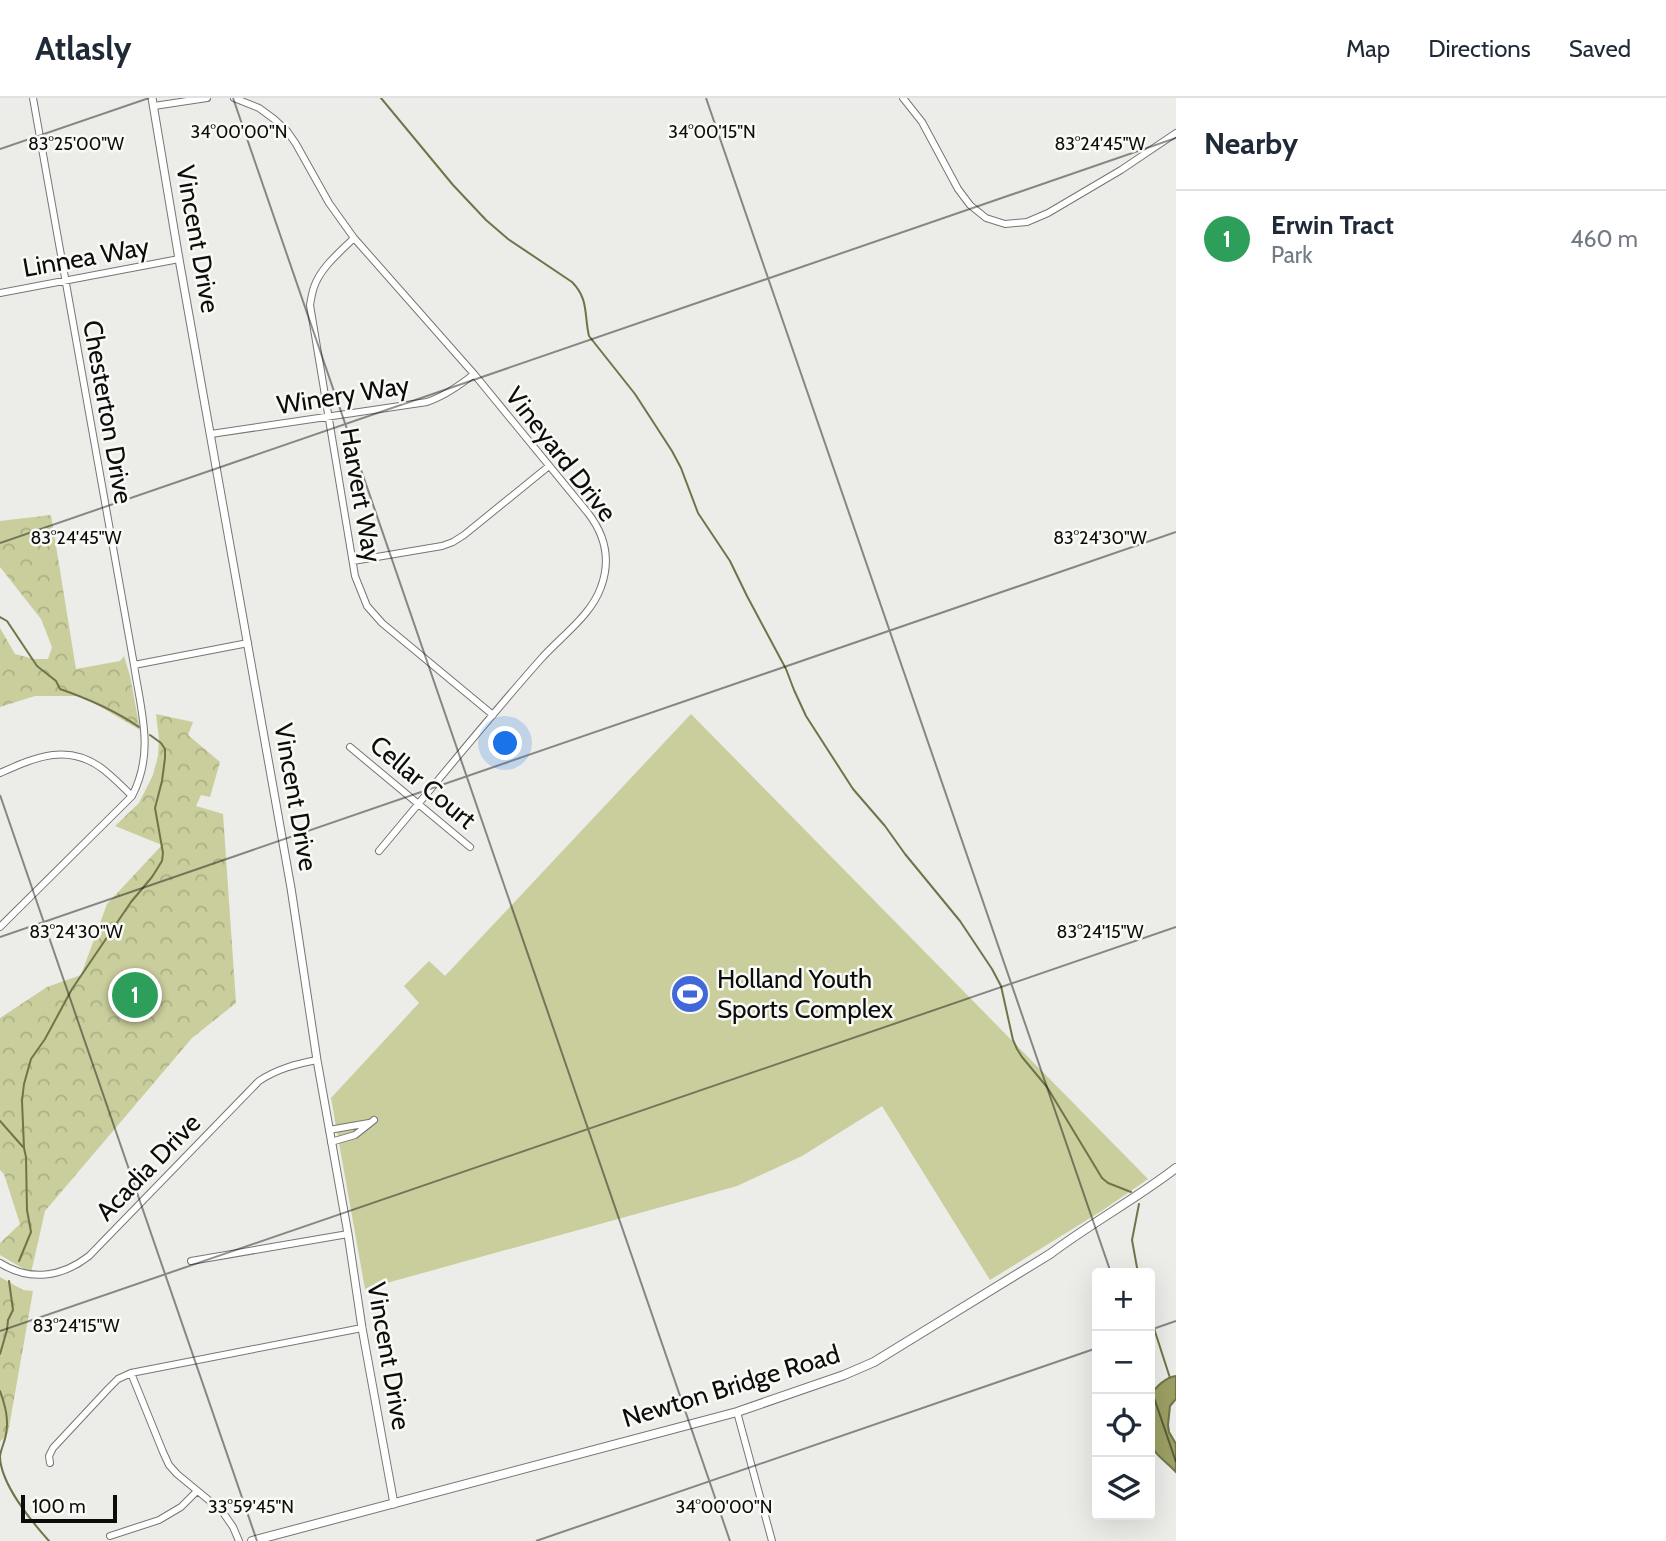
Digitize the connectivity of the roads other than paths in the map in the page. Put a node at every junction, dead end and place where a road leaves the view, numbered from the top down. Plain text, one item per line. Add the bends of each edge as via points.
1 (33, 98) edge
2 (207, 98) edge
3 (234, 98) edge
4 (903, 98) edge
5 (153, 102) edge
6 (1176, 133) edge
7 (354, 238) junction
8 (180, 259) junction
9 (65, 280) junction
10 (0, 293) edge
11 (474, 374) junction
12 (328, 418) junction
13 (211, 434) junction
14 (550, 466) junction
15 (353, 561) junction
16 (248, 643) junction
17 (134, 665) junction
18 (493, 715) junction
19 (350, 747) dead end
20 (0, 773) edge
21 (132, 796) junction
22 (418, 804) junction
23 (470, 847) dead end
24 (379, 851) dead end
25 (0, 927) edge
26 (317, 1060) junction
27 (329, 1130) junction
28 (331, 1142) junction
29 (1176, 1168) edge
30 (348, 1234) junction
31 (191, 1261) dead end
32 (0, 1263) edge
33 (362, 1328) junction
34 (131, 1373) junction
35 (737, 1412) junction
36 (50, 1463) dead end
37 (197, 1491) junction
38 (394, 1504) junction
39 (110, 1536) dead end
40 (239, 1541) edge
41 (253, 1541) edge
42 (772, 1541) edge

1 - 9 street, Chesterton Drive
2 - 5 street
3 - 7 street, Vineyard Drive via 259,108 287,131
4 - 6 street via 970,205 986,218 1004,224 1027,222 1048,213
5 - 8 street, Vincent Drive
7 - 11 street, Vineyard Drive
7 - 12 street, Harvert Way via 322,273 310,305
8 - 9 street, Linnea Way
8 - 13 street, Vincent Drive
9 - 10 street, Linnea Way
9 - 17 street, Chesterton Drive
11 - 12 street, Winery Way via 427,402
11 - 14 street, Vineyard Drive
12 - 13 street, Winery Way
12 - 15 street, Harvert Way
13 - 16 street, Vincent Drive
14 - 15 street via 453,542
14 - 18 street, Vineyard Drive via 599,529 605,548 604,577 588,611
15 - 18 street, Harvert Way via 360,592 382,623
16 - 17 street
16 - 26 street, Vincent Drive
17 - 21 street, Chesterton Drive via 146,751
18 - 22 street, Vineyard Drive
19 - 22 street, Cellar Court
20 - 21 street via 43,756 76,756 103,769
21 - 25 street, Chesterton Drive
22 - 23 street, Cellar Court
22 - 24 street, Vineyard Drive
26 - 27 street, Vincent Drive
26 - 32 street, Acadia Drive via 274,1072 251,1087 82,1262 36,1275
27 - 28 street, Vincent Drive
27 - 28 street via 374,1120 355,1135
28 - 30 street, Vincent Drive
29 - 35 main road, Newton Bridge Road via 1051,1254 874,1362
30 - 31 street
30 - 33 street, Vincent Drive
33 - 34 street
33 - 38 street, Vincent Drive
34 - 36 street via 118,1379 52,1448
34 - 37 street via 170,1465
35 - 38 main road, Newton Bridge Road
35 - 42 street
37 - 39 street via 159,1520
37 - 40 street via 222,1511
38 - 41 main road, Newton Bridge Road

